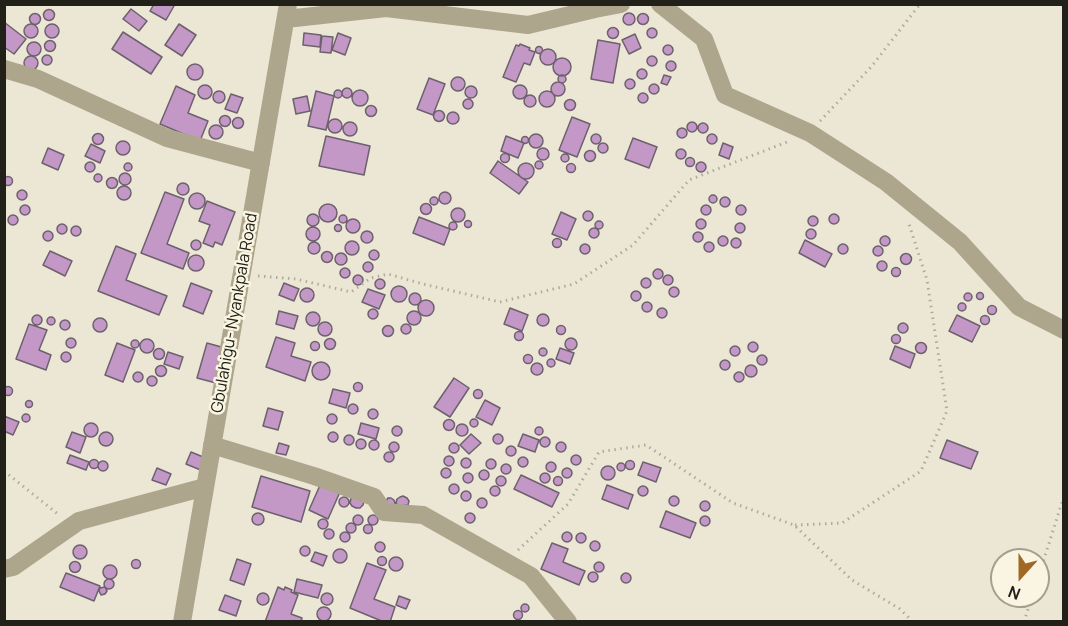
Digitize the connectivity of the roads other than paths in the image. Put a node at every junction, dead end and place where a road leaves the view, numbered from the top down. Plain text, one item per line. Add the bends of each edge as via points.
1 (621, 4) edge
2 (660, 4) edge
3 (287, 12) edge
4 (4, 69) edge
5 (261, 163) junction
6 (1064, 330) edge
7 (212, 445) junction
8 (205, 487) junction
9 (4, 569) edge
10 (182, 621) edge
11 (568, 621) edge

1 - 3 street via 528,25 386,8
2 - 6 street via 705,39 725,95 810,133 886,182 960,242 1020,307
3 - 5 street, Gbulahigu- Nyankpala Road
4 - 5 street via 39,79 167,138
5 - 7 street, Gbulahigu- Nyankpala Road
7 - 8 street, Gbulahigu- Nyankpala Road
7 - 11 street via 374,497 384,512 423,515 531,576
8 - 9 street via 79,521 13,567
8 - 10 street, Gbulahigu- Nyankpala Road

